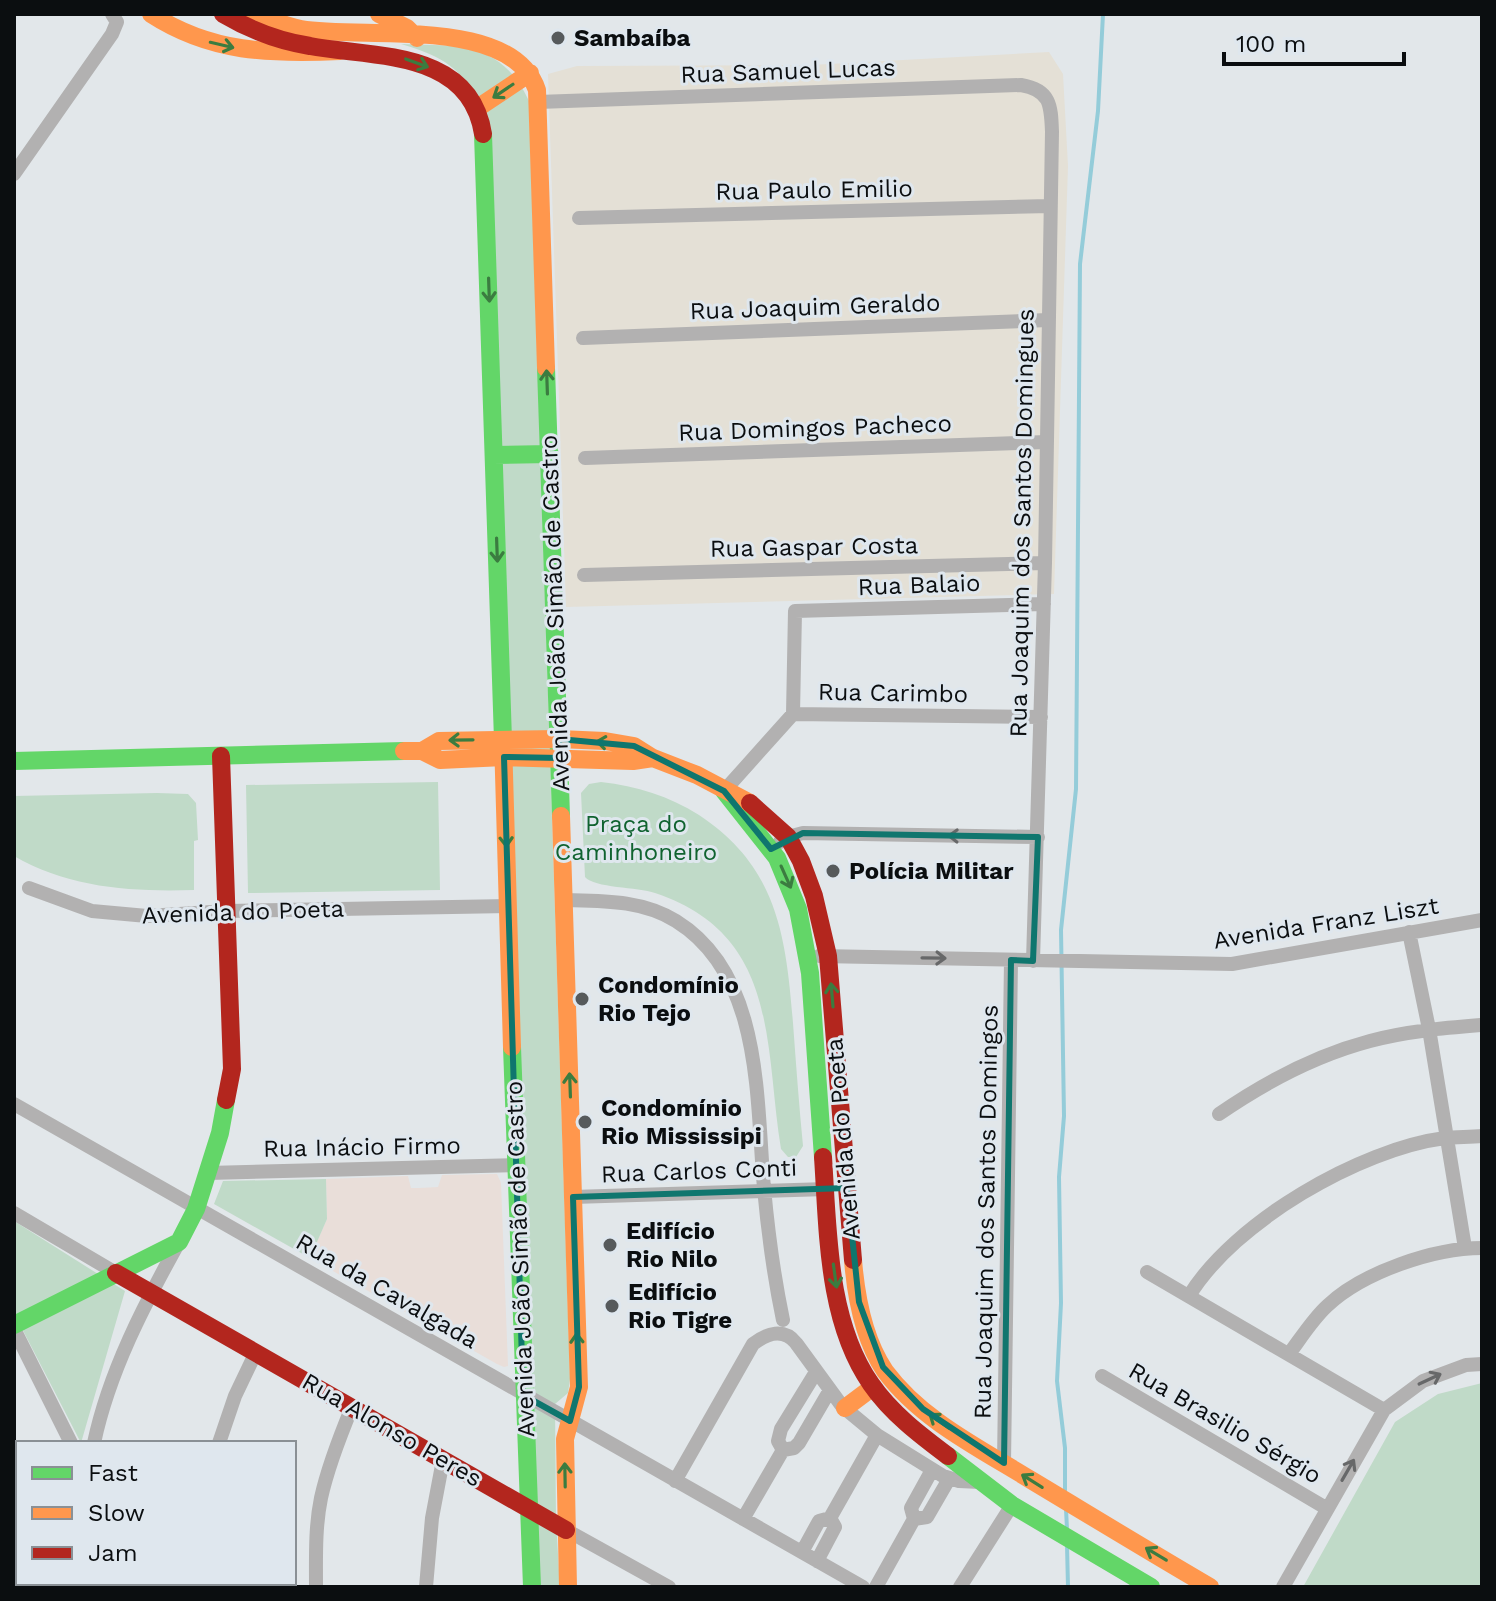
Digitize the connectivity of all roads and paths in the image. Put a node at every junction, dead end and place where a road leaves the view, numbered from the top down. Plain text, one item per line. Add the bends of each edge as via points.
1 (112, 14) edge
2 (151, 14) edge
3 (223, 14) edge
4 (254, 14) edge
5 (379, 14) edge
6 (417, 38) junction
7 (340, 51) junction
8 (530, 73) junction
9 (1040, 89) joint
10 (538, 102) junction
11 (476, 109) junction
12 (18, 162) edge
13 (14, 174) edge
14 (1050, 206) junction
15 (579, 218) dead end
16 (1048, 320) junction
17 (583, 338) dead end
18 (1047, 442) junction
19 (550, 454) junction
20 (494, 455) junction
21 (585, 458) dead end
22 (1045, 563) junction
23 (584, 575) dead end
24 (1044, 604) junction
25 (793, 714) junction
26 (1041, 717) junction
27 (504, 748) junction
28 (560, 749) junction
29 (221, 756) junction
30 (14, 761) edge
31 (724, 791) junction
32 (788, 837) junction
33 (1038, 837) junction
34 (771, 849) junction
35 (29, 888) dead end
36 (564, 900) junction
37 (509, 906) junction
38 (227, 911) junction
39 (1482, 920) edge
40 (1409, 932) junction
41 (807, 956) junction
42 (828, 956) junction
43 (1011, 960) junction
44 (1037, 961) junction
45 (1482, 1025) edge
46 (1429, 1029) junction
47 (14, 1104) edge
48 (1219, 1114) dead end
49 (1482, 1136) edge
50 (1445, 1138) junction
51 (517, 1165) junction
52 (208, 1173) junction
53 (827, 1189) junction
54 (764, 1192) junction
55 (573, 1197) junction
56 (196, 1209) junction
57 (14, 1213) edge
58 (179, 1242) junction
59 (1465, 1248) junction
60 (1482, 1248) edge
61 (1147, 1272) dead end
62 (116, 1273) junction
63 (150, 1294) junction
64 (1189, 1296) junction
65 (783, 1320) dead end
66 (14, 1327) edge
67 (256, 1352) junction
68 (1289, 1354) junction
69 (1482, 1364) edge
70 (816, 1372) junction
71 (1102, 1376) dead end
72 (873, 1387) junction
73 (830, 1390) junction
74 (523, 1395) junction
75 (352, 1407) junction
76 (845, 1408) junction
77 (1384, 1410) junction
78 (570, 1421) junction
79 (877, 1435) junction
80 (70, 1441) edge
81 (95, 1441) edge
82 (220, 1441) edge
83 (783, 1450) junction
84 (443, 1460) junction
85 (1004, 1463) junction
86 (932, 1470) junction
87 (949, 1479) junction
88 (675, 1481) junction
89 (980, 1482) junction
90 (1012, 1505) junction
91 (529, 1507) junction
92 (1326, 1508) junction
93 (830, 1518) junction
94 (743, 1519) junction
95 (914, 1519) junction
96 (566, 1530) junction
97 (1127, 1537) junction
98 (802, 1552) junction
99 (817, 1561) junction
100 (1113, 1564) junction
101 (14, 1581) edge
102 (17, 1587) edge
103 (316, 1587) edge
104 (426, 1587) edge
105 (532, 1587) edge
106 (568, 1587) edge
107 (669, 1587) edge
108 (863, 1587) edge
109 (876, 1587) edge
110 (960, 1587) edge
111 (1151, 1587) edge
112 (1210, 1587) edge
113 (1283, 1587) edge

1 - 12 street via 117,22 112,34
2 -> 7 main road via 176,31 227,46 266,52
3 - 7 main road, Avenida João Simão de Castro via 255,32
4 - 6 main road via 300,29
5 - 6 main road
6 - 8 main road via 488,44
7 -> 11 main road, Avenida João Simão de Castro via 384,54 427,66 461,88
8 - 10 main road, Avenida João Simão de Castro
8 -> 11 main road
9 - 10 street, Rua Samuel Lucas via 1021,85
9 - 14 street, Rua Joaquim dos Santos Domingues via 1051,109
19 -> 10 main road, Avenida João Simão de Castro
11 -> 20 main road, Avenida João Simão de Castro via 485,152
12 - 13 street
14 - 15 street, Rua Paulo Emilio
14 - 16 street, Rua Joaquim dos Santos Domingues
16 - 17 street, Rua Joaquim Geraldo
16 - 18 street, Rua Joaquim dos Santos Domingues
18 - 21 street, Rua Domingos Pacheco
18 - 22 street, Rua Joaquim dos Santos Domingues
19 - 20 main road
19 - 28 main road, Avenida João Simão de Castro
20 -> 27 main road, Avenida João Simão de Castro
22 - 23 street, Rua Gaspar Costa
22 - 24 street, Rua Joaquim dos Santos Domingues
24 - 25 street, Rua Balaio via 795,611
24 - 26 street, Rua Joaquim dos Santos Domingues
25 - 26 street, Rua Carimbo
25 - 31 street
26 - 33 street, Rua Joaquim dos Santos Domingues
27 - 28 main road, Avenida do Poeta
27 - 29 main road, Avenida do Poeta via 439,741 422,751
27 -> 37 main road, Avenida João Simão de Castro
28 - 31 main road, Avenida do Poeta via 633,761 653,758
28 - 36 main road, Avenida João Simão de Castro
29 - 30 main road, Avenida do Poeta
29 - 38 main road
31 - 32 main road, Avenida do Poeta via 746,799
31 - 34 main road, Avenida do Poeta
33 -> 32 street
32 - 34 street
32 - 42 main road, Avenida do Poeta via 814,896
33 - 44 street, Rua Joaquim dos Santos Domingues
34 -> 41 main road, Avenida do Poeta via 796,900
35 - 38 street, Avenida do Poeta via 92,911 122,915
36 - 54 street via 620,901 647,909 676,921 717,961 742,1013 751,1053
55 -> 36 main road, Avenida João Simão de Castro
37 - 38 street, Avenida do Poeta
37 - 51 main road, Avenida João Simão de Castro
38 - 52 main road via 232,1069
39 - 40 street, Avenida Franz Liszt
40 - 44 street, Avenida Franz Liszt via 1232,964
40 - 46 street
41 - 42 street, Avenida Franz Liszt
41 - 53 main road, Avenida do Poeta
42 -> 43 street, Avenida Franz Liszt
85 -> 42 main road, Avenida do Poeta via 942,1424 902,1390 883,1367 866,1329 854,1278
43 - 44 street, Avenida Franz Liszt
43 - 85 street, Rua Joaquim dos Santos Domingos
45 - 46 street
46 - 48 street via 1325,1057 1256,1088
46 - 50 street
47 - 56 street, Rua da Cavalgada
49 - 50 street
50 - 59 street
50 - 64 street via 1365,1162 1312,1187 1240,1238
51 - 52 street, Rua Inácio Firmo
51 - 74 main road, Avenida João Simão de Castro
52 - 56 main road
53 - 54 street, Rua Carlos Conti
53 -> 72 main road, Avenida do Poeta via 840,1311 853,1351
54 - 55 street, Rua Carlos Conti
54 - 65 street
78 -> 55 main road, Avenida João Simão de Castro via 579,1387
56 - 58 main road
56 - 74 street, Rua da Cavalgada
57 - 62 street
58 - 62 main road
58 - 63 street
59 - 60 street
59 - 68 street via 1401,1264 1359,1283 1329,1304
61 - 64 street
62 - 63 main road, Rua Alonso Peres
62 - 66 main road
63 - 67 main road, Rua Alonso Peres
63 - 81 street via 114,1375
64 - 68 street
66 - 80 street
67 - 75 main road, Rua Alonso Peres
67 - 82 street
68 - 77 street
77 -> 69 street via 1423,1381
70 - 73 street
70 - 83 street via 781,1429 778,1441
70 - 88 street via 791,1336 775,1333 753,1344
71 - 92 street, Rua Brasilio Sérgio
72 - 76 main road
72 - 89 main road, Avenida do Poeta via 912,1429
73 - 76 street
73 - 83 street via 799,1443
74 - 78 street, Rua da Cavalgada
74 - 91 main road, Avenida João Simão de Castro
75 - 84 main road, Rua Alonso Peres
75 - 103 street via 321,1498
76 - 79 street
92 -> 77 street
78 - 88 street, Rua da Cavalgada
96 -> 78 main road, Avenida João Simão de Castro via 565,1439
79 - 86 street
79 - 93 street
83 - 94 street
84 - 91 main road, Rua Alonso Peres
84 - 104 street
97 -> 85 main road, Avenida do Poeta
86 - 87 street
86 - 95 street via 911,1508
87 - 89 street
87 - 95 street via 927,1517
88 - 94 street, Rua da Cavalgada
89 - 90 main road, Avenida do Poeta
90 - 100 main road, Avenida do Poeta
90 - 110 street
91 - 96 main road, Rua Alonso Peres
91 - 105 main road, Avenida João Simão de Castro
92 - 113 street
93 - 98 street via 819,1521
93 - 99 street via 835,1527
94 - 98 street, Rua da Cavalgada
95 - 109 street
96 - 106 main road, Avenida João Simão de Castro
96 - 107 street, Rua Alonso Peres
97 - 100 main road
112 -> 97 main road, Avenida do Poeta
98 - 99 street, Rua da Cavalgada
99 - 108 street, Rua da Cavalgada
100 - 111 main road, Avenida do Poeta
101 - 102 street

